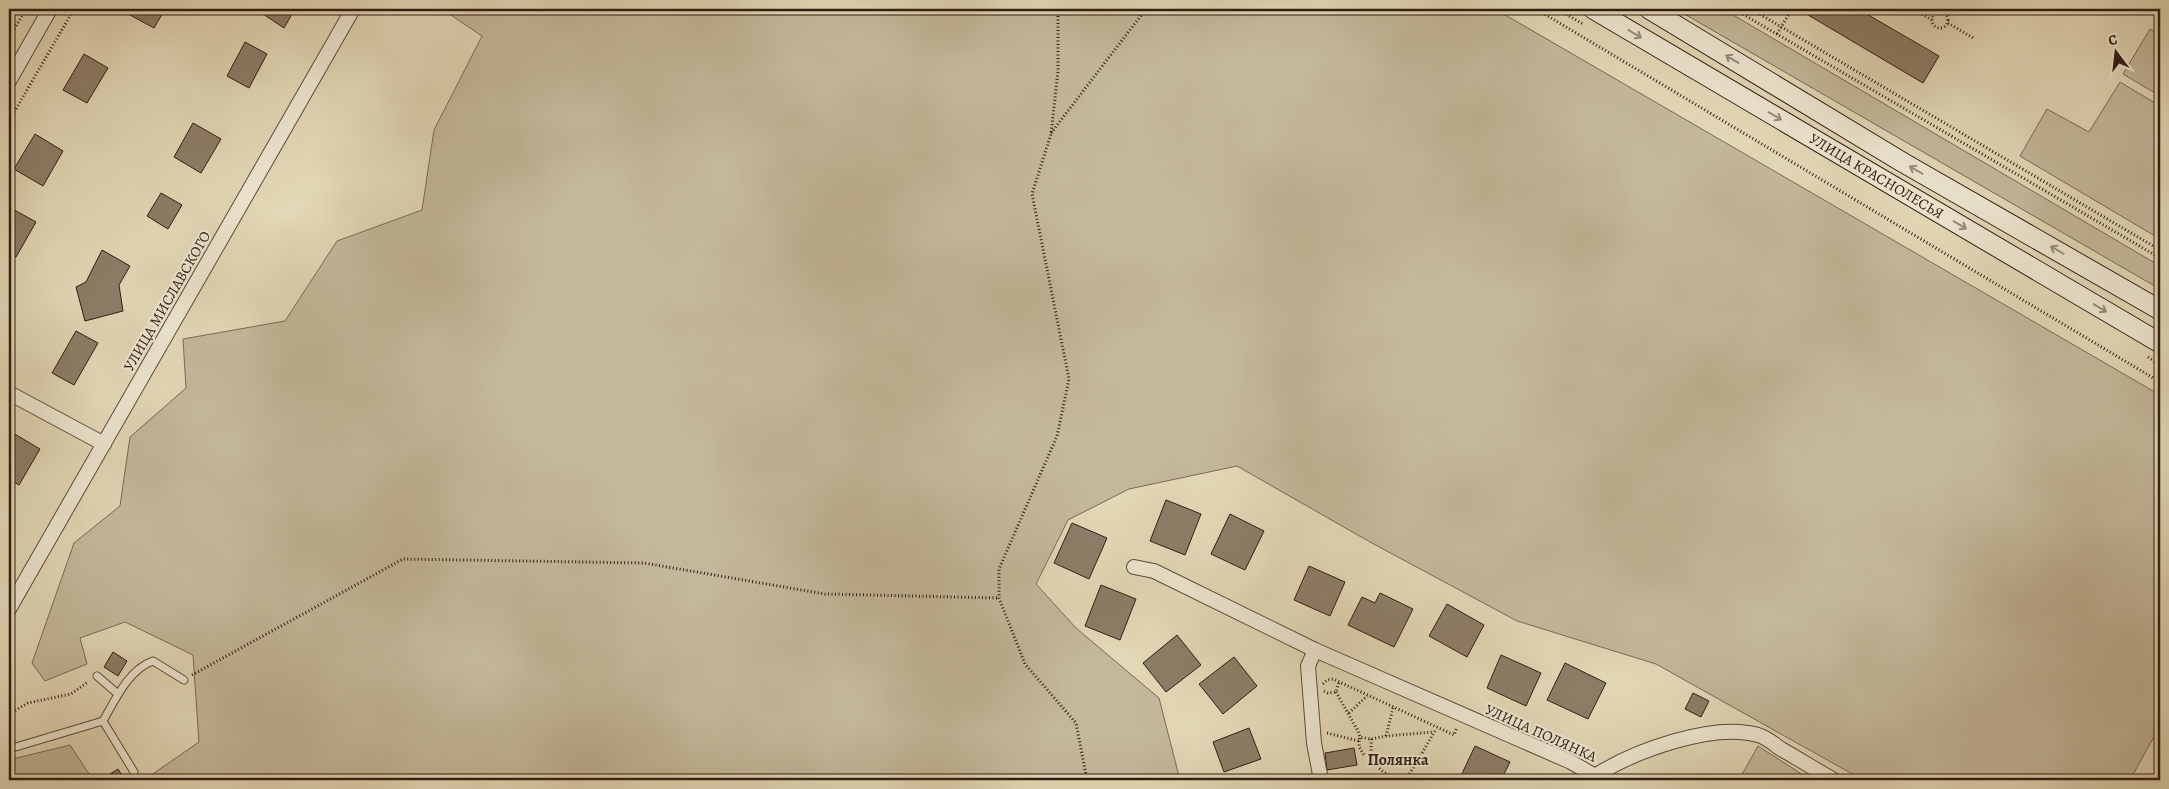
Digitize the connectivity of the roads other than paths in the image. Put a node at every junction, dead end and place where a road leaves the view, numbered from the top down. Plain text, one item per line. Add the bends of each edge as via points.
1 (50, 9) edge
2 (353, 9) edge
3 (1593, 9) edge
4 (1656, 10) edge
5 (9, 81) edge
6 (2160, 310) edge
7 (2160, 343) edge
8 (9, 393) edge
9 (104, 444) junction
10 (1134, 567) dead end
11 (9, 609) edge
12 (1315, 650) junction
13 (97, 676) road end
14 (184, 680) road end
15 (118, 694) junction
16 (103, 721) junction
17 (9, 749) edge
18 (134, 772) dead end
19 (1595, 778) edge
20 (1321, 780) edge
21 (1834, 780) edge

1 - 5 street
2 - 9 street, УЛИЦА МИСЛАВСКОГО
3 -> 7 street, УЛИЦА КРАСНОЛЕСЬЯ
6 -> 4 street, УЛИЦА КРАСНОЛЕСЬЯ via 1902,162
8 - 9 street
9 - 11 street, УЛИЦА МИСЛАВСКОГО
10 - 12 street, УЛИЦА ПОЛЯНКА via 1154,571
12 - 19 street, УЛИЦА ПОЛЯНКА via 1571,762
12 - 20 street via 1308,666 1314,742
13 - 15 lane
14 - 15 lane via 153,661 143,664
15 - 16 lane
16 - 17 lane
16 - 18 lane
19 - 21 street, УЛИЦА ПОЛЯНКА via 1616,762 1695,735 1727,730 1759,735

